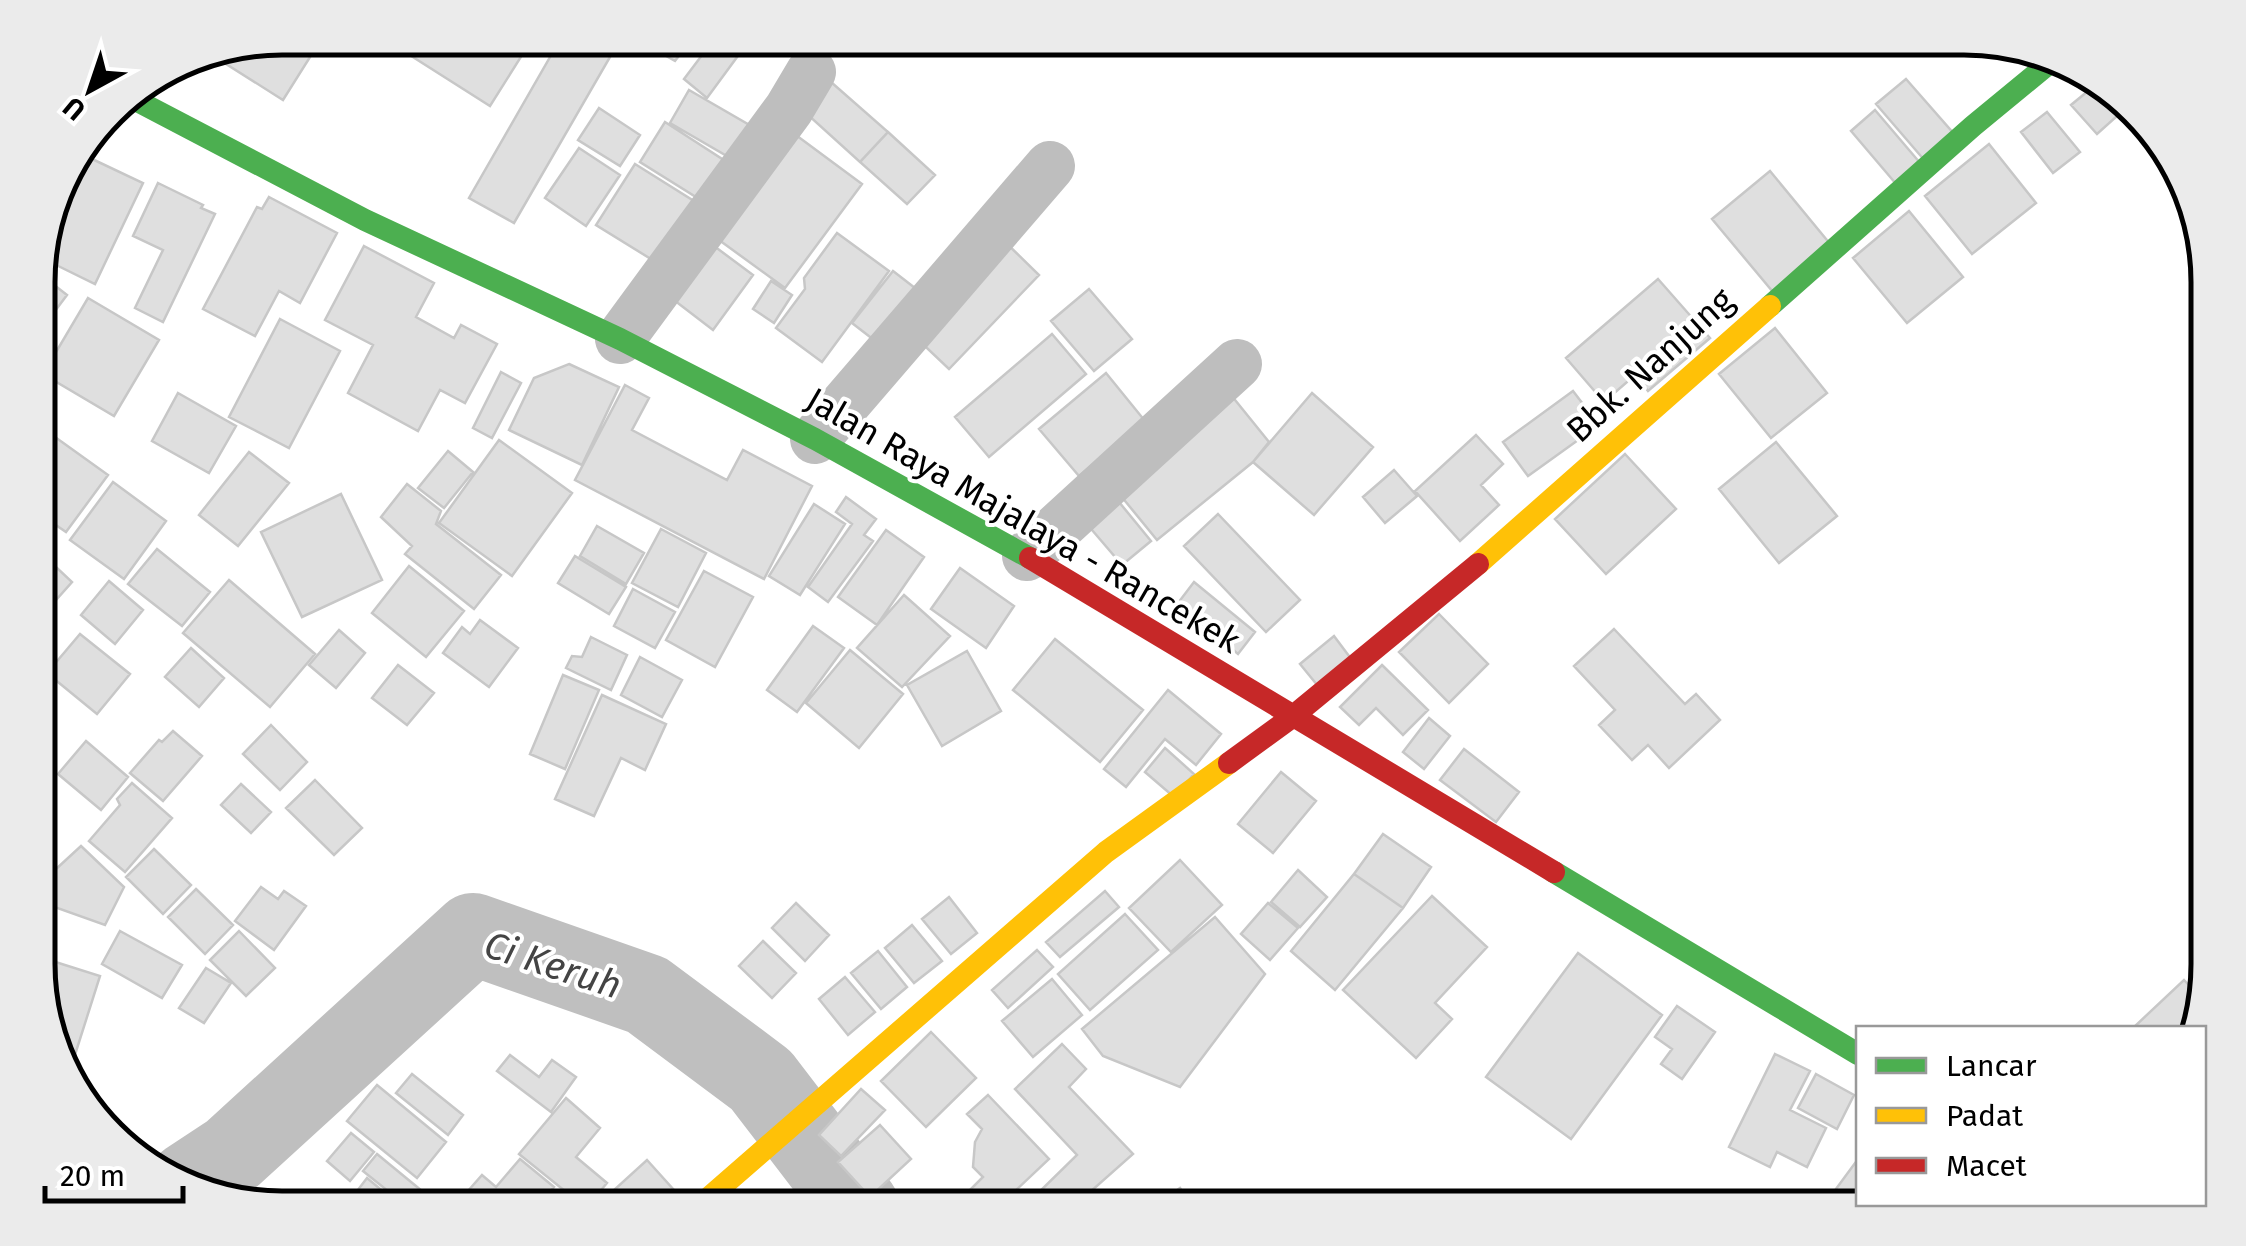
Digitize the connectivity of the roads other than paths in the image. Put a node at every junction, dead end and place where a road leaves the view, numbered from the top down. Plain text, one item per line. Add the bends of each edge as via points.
1 (2042, 69) edge
2 (811, 72) dead end
3 (141, 104) edge
4 (1050, 166) dead end
5 (620, 339) junction
6 (1237, 364) dead end
7 (814, 438) junction
8 (1027, 556) junction
9 (1292, 717) junction
10 (1856, 1053) edge
11 (716, 1191) edge

1 - 9 main road, Bbk. Nanjung
2 - 5 street
3 - 5 main road, Jalan Raya Majalaya - Rancekek via 366,220
4 - 7 street
5 - 7 main road, Jalan Raya Majalaya - Rancekek
6 - 8 street
7 - 8 main road, Jalan Raya Majalaya - Rancekek
8 - 9 main road, Jalan Raya Majalaya - Rancekek
9 - 10 main road, Jalan Raya Majalaya - Rancekek
9 - 11 main road, Bbk. Nanjung via 1106,852

